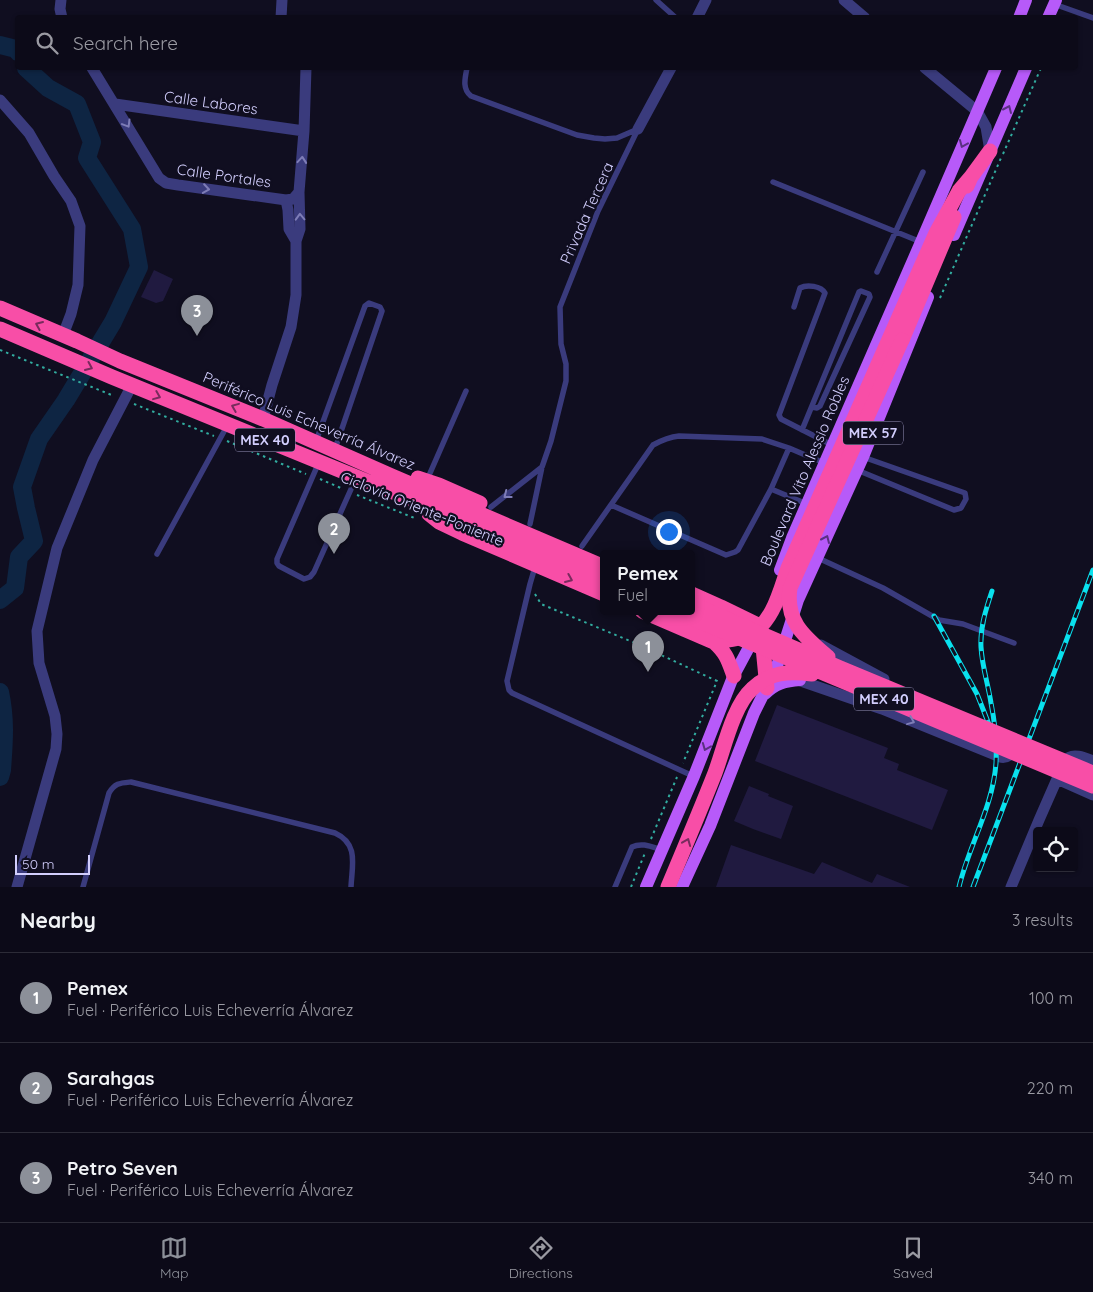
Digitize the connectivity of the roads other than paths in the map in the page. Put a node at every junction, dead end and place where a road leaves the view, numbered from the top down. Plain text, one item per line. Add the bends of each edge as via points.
1 (61, 0) edge
2 (282, 0) edge
3 (656, 0) edge
4 (706, 0) edge
5 (844, 0) edge
6 (1026, 0) edge
7 (1055, 2) edge
8 (61, 15) edge
9 (281, 15) edge
10 (673, 15) edge
11 (698, 15) edge
12 (862, 15) edge
13 (1020, 15) edge
14 (1049, 15) edge
15 (1093, 18) edge
16 (93, 70) edge
17 (306, 70) edge
18 (467, 70) edge
19 (670, 70) edge
20 (927, 70) edge
21 (995, 70) edge
22 (1025, 70) edge
23 (0, 100) edge
24 (114, 104) junction
25 (977, 111) junction
26 (638, 129) junction
27 (304, 131) junction
28 (990, 151) junction
29 (923, 172) dead end
30 (971, 177) junction
31 (772, 182) dead end
32 (299, 192) junction
33 (286, 200) junction
34 (896, 232) junction
35 (296, 241) junction
36 (921, 242) junction
37 (877, 272) dead end
38 (794, 307) dead end
39 (0, 308) edge
40 (0, 329) edge
41 (63, 335) junction
42 (132, 385) junction
43 (466, 391) dead end
44 (812, 407) junction
45 (263, 419) junction
46 (228, 424) junction
47 (802, 430) junction
48 (316, 442) junction
49 (832, 445) junction
50 (789, 448) junction
51 (334, 451) junction
52 (863, 457) junction
53 (319, 462) junction
54 (824, 463) junction
55 (542, 467) junction
56 (857, 470) junction
57 (392, 476) junction
58 (356, 477) junction
59 (428, 480) junction
60 (771, 489) junction
61 (418, 502) junction
62 (807, 504) junction
63 (611, 505) junction
64 (486, 517) junction
65 (530, 524) junction
66 (582, 546) junction
67 (158, 554) dead end
68 (600, 554) edge
69 (818, 558) junction
70 (536, 565) junction
71 (600, 565) edge
72 (600, 579) edge
73 (600, 592) edge
74 (695, 595) edge
75 (798, 600) junction
76 (695, 605) edge
77 (721, 607) junction
78 (651, 615) edge
79 (685, 615) edge
80 (760, 626) junction
81 (813, 640) junction
82 (714, 642) junction
83 (1014, 643) dead end
84 (776, 670) junction
85 (837, 673) junction
86 (734, 676) junction
87 (800, 680) junction
88 (764, 692) junction
89 (724, 702) junction
90 (754, 713) junction
91 (1093, 761) edge
92 (1093, 773) edge
93 (694, 776) junction
94 (1062, 781) junction
95 (1093, 786) edge
96 (1093, 795) edge
97 (662, 850) junction
98 (17, 887) edge
99 (83, 887) edge
100 (351, 887) edge
101 (615, 887) edge
102 (646, 887) edge
103 (668, 887) edge
104 (682, 887) edge
105 (1011, 887) edge

1 - 8 street
2 - 9 street
3 - 10 lane
4 - 11 street
5 - 12 street
6 - 13 main road
7 - 14 main road
7 - 15 lane
16 - 24 street
17 - 27 street
18 - 26 lane via 465,88 471,96 568,132 605,139 618,138
19 - 26 street
20 - 25 street
21 - 25 main road, Boulevard Vito Alessio Robles / MEX 57
28 -> 22 main road, MEX 57
23 - 41 street via 29,134 71,201 80,226 78,285
24 - 27 street, Calle Labores
24 -> 33 street, Calle Portales via 159,178 166,183
25 - 28 street via 986,127
25 -> 36 main road, Boulevard Vito Alessio Robles / MEX 57
26 - 55 lane, Privada Tercera via 598,211 560,307 566,381
32 -> 27 street
28 - 30 highway
28 - 52 main road, MEX 57
29 - 34 lane
30 - 80 highway via 959,191 936,232 774,605
30 - 85 highway, bridge via 902,340 790,588 792,618
31 - 34 lane
32 - 33 street via 293,199
35 -> 32 street via 300,229
33 - 35 street via 289,229
34 - 36 lane
34 - 37 lane
35 - 45 street via 296,295 291,327
36 - 49 main road, Boulevard Vito Alessio Robles / MEX 57
38 - 47 lane via 800,288 806,285 824,291 779,412 781,419
41 -> 39 highway, Periférico Luis Echeverría Álvarez / MEX 40
40 -> 42 highway, Periférico Luis Echeverría Álvarez / MEX 40
45 -> 41 highway, Periférico Luis Echeverría Álvarez / MEX 40
42 -> 46 highway, Periférico Luis Echeverría Álvarez / MEX 40
42 - 98 street via 93,460 57,548 37,631 38,663 55,716 56,750
43 - 59 lane
44 - 44 lane via 858,292 869,294 820,406
44 - 47 lane
45 - 48 highway, Periférico Luis Echeverría Álvarez / MEX 40
46 - 53 highway, Periférico Luis Echeverría Álvarez / MEX 40
46 - 67 lane
47 - 49 lane
48 - 51 highway, Periférico Luis Echeverría Álvarez / MEX 40
48 - 51 lane via 365,306 369,303 380,307 382,311
49 - 54 main road, Boulevard Vito Alessio Robles / MEX 57
50 - 54 lane
50 - 60 lane
50 - 63 lane via 752,438 670,437 653,446
51 - 57 highway, Periférico Luis Echeverría Álvarez / MEX 40
52 - 56 main road, MEX 57
52 - 56 lane via 965,493 966,499 961,508 954,510
53 - 58 highway, Periférico Luis Echeverría Álvarez / MEX 40
53 - 58 lane via 277,559 279,566 304,579 314,572
54 - 62 main road, Boulevard Vito Alessio Robles / MEX 57
55 -> 64 lane
55 - 65 lane
69 -> 56 main road, MEX 57
57 - 59 highway
57 - 64 highway, Periférico Luis Echeverría Álvarez / MEX 40
58 - 61 highway, Periférico Luis Echeverría Álvarez / MEX 40
59 - 64 highway
60 - 62 lane
60 - 63 lane via 738,550 726,554
61 - 64 highway, Periférico Luis Echeverría Álvarez / MEX 40
61 - 70 highway via 439,522
62 - 80 main road, Boulevard Vito Alessio Robles / MEX 57
63 - 66 lane
64 - 65 highway
64 - 71 highway, Periférico Luis Echeverría Álvarez / MEX 40
64 - 72 highway, Periférico Luis Echeverría Álvarez / MEX 40
65 - 66 highway
66 - 68 highway
69 - 75 main road, MEX 57
69 - 83 lane via 883,588 939,620 963,624
70 -> 73 highway
70 - 93 lane via 507,680 509,690
74 - 77 highway
75 - 81 street via 799,619
75 - 84 main road, MEX 57
76 - 85 highway, MEX 40, bridge
77 - 80 highway
77 - 82 highway via 725,614 725,630
78 - 82 highway
79 - 85 highway, MEX 40, bridge
80 - 82 highway via 750,635
80 - 84 main road
80 - 86 main road, Boulevard Vito Alessio Robles / MEX 57
80 - 88 highway
81 - 87 street via 800,646 793,659 795,674
87 -> 81 street via 1000,757 1008,756 1015,748 1017,740 1010,732 875,675
82 - 86 highway via 723,650
84 - 87 street
84 - 88 main road, MEX 57
85 - 92 highway, MEX 40, bridge
85 - 95 highway, MEX 40, bridge
103 -> 85 highway, bridge via 742,699 759,683 786,672
86 - 89 main road, Boulevard Vito Alessio Robles / MEX 57
87 - 88 main road via 789,680
88 - 90 main road, MEX 57
89 - 90 main road via 734,700 746,704
89 -> 93 main road, Boulevard Vito Alessio Robles
90 - 104 main road via 710,826
91 - 94 street via 1078,755 1071,756 1067,759
93 - 97 main road, Boulevard Vito Alessio Robles
94 - 96 street
94 - 105 street via 1038,820
97 - 101 lane via 637,844 632,847
97 - 102 main road, Boulevard Vito Alessio Robles
99 - 100 lane via 109,793 113,786 131,782 336,833 350,844 353,855

